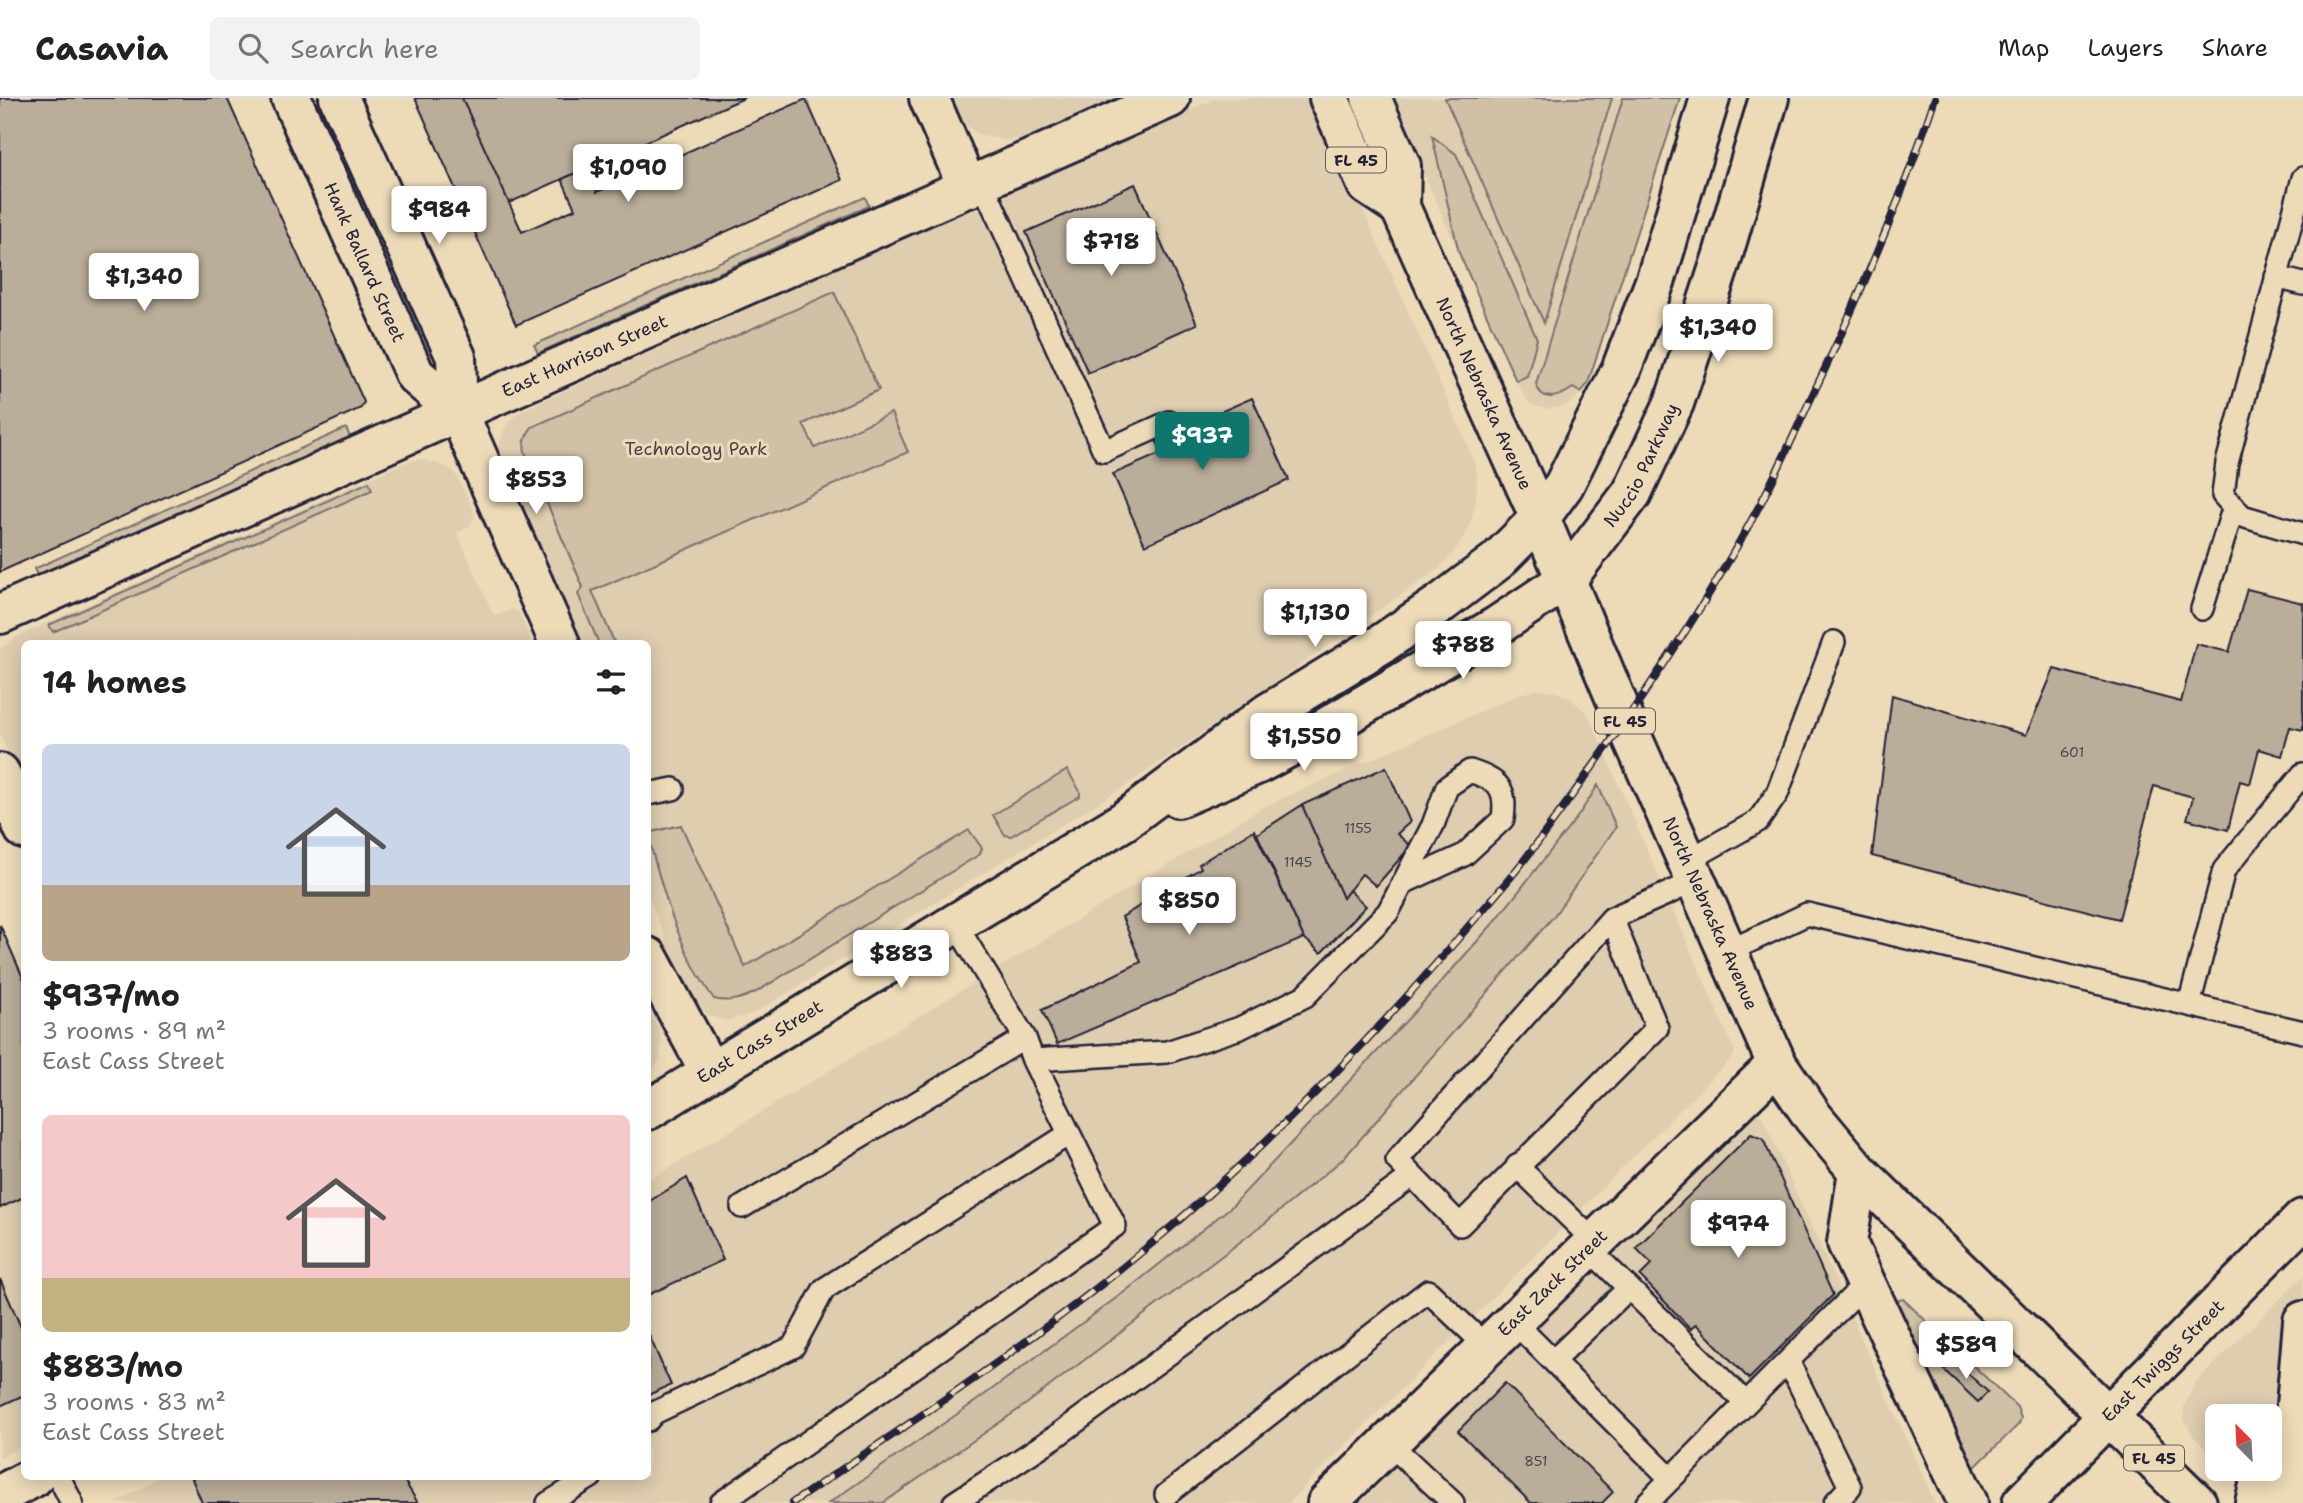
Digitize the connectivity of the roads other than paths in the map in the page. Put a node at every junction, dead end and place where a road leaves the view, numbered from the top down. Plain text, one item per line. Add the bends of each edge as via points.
1 (291, 98) edge
2 (339, 98) edge
3 (929, 98) edge
4 (1170, 98) edge
5 (1329, 98) edge
6 (1371, 98) edge
7 (1710, 98) edge
8 (1769, 98) edge
9 (2303, 178) edge
10 (975, 185) junction
11 (1400, 207) junction
12 (2276, 277) junction
13 (2303, 284) edge
14 (458, 412) junction
15 (1169, 422) dead end
16 (2234, 506) junction
17 (1540, 518) junction
18 (2303, 534) edge
19 (1566, 580) junction
20 (2202, 609) dead end
21 (0, 614) edge
22 (558, 640) edge
23 (1834, 642) dead end
24 (0, 773) edge
25 (2303, 774) edge
26 (673, 789) dead end
27 (651, 793) edge
28 (1124, 821) junction
29 (21, 822) edge
30 (1692, 871) junction
31 (1403, 883) junction
32 (1612, 918) junction
33 (955, 923) junction
34 (1727, 952) junction
35 (651, 963) edge
36 (2189, 1005) junction
37 (2303, 1032) edge
38 (1025, 1038) junction
39 (1033, 1060) junction
40 (1777, 1064) junction
41 (710, 1072) junction
42 (651, 1108) edge
43 (1069, 1134) junction
44 (1517, 1166) junction
45 (1858, 1171) junction
46 (1412, 1176) junction
47 (743, 1206) dead end
48 (2303, 1219) edge
49 (1591, 1245) junction
50 (1865, 1284) junction
51 (1629, 1288) junction
52 (2303, 1293) edge
53 (2303, 1321) edge
54 (1500, 1334) junction
55 (1553, 1361) junction
56 (1788, 1361) junction
57 (1746, 1403) junction
58 (2278, 1404) edge
59 (2109, 1415) junction
60 (651, 1416) edge
61 (1389, 1443) junction
62 (1671, 1479) junction
63 (28, 1480) edge
64 (60, 1480) edge
65 (586, 1480) edge
66 (2260, 1481) edge
67 (0, 1495) edge
68 (1166, 1495) dead end
69 (72, 1503) edge
70 (548, 1503) edge
71 (721, 1503) edge
72 (954, 1503) edge
73 (1326, 1503) edge
74 (1453, 1503) edge
75 (1647, 1503) edge
76 (1835, 1503) edge
77 (1968, 1503) edge
78 (2022, 1503) edge
79 (2197, 1503) edge
80 (2255, 1503) edge
81 (2288, 1503) edge

1 - 14 main road, Hank Ballard Street via 415,375
2 - 14 main road, Hank Ballard Street via 456,357
3 - 10 main road
4 - 10 main road, East Harrison Street
5 - 11 main road, FL 45 via 1367,185
6 - 11 main road, North Nebraska Avenue / FL 45 via 1401,166
7 - 17 main road via 1656,279 1621,370 1564,485
8 - 19 main road, Nuccio Parkway via 1674,403 1632,493
9 - 12 lane
10 - 14 main road, East Harrison Street
10 - 15 lane via 1104,451
11 - 17 main road, North Nebraska Avenue / FL 45
12 - 13 lane
12 - 16 lane via 2227,463 2223,495
14 - 21 main road, East Harrison Street
14 - 22 main road, Hank Ballard Street
16 - 18 lane via 2242,516
16 - 20 lane
17 - 19 main road, North Nebraska Avenue / FL 45
17 - 28 main road, East Cass Street via 1497,561 1440,604 1268,713
19 - 28 main road, East Cass Street via 1313,734 1256,765
19 - 30 main road, North Nebraska Avenue / FL 45
23 - 30 lane via 1777,794 1758,821
24 - 29 main road
25 - 36 lane via 2224,870
26 - 27 lane
28 - 33 main road, East Cass Street
30 - 32 lane
30 - 34 main road, North Nebraska Avenue / FL 45
31 - 31 lane via 1447,787 1471,771 1493,779 1505,799 1503,818 1464,855
31 - 39 lane via 1388,912 1305,996 1240,1028 1167,1052
32 - 44 lane via 1657,1028
32 - 46 lane via 1397,1160
33 - 38 lane
33 - 41 main road, East Cass Street
34 - 36 lane via 1808,914
34 - 40 main road, North Nebraska Avenue / FL 45
35 - 41 main road
36 - 37 lane
38 - 39 lane
38 - 47 lane
39 - 43 lane
40 - 45 main road, North Nebraska Avenue / FL 45
40 - 49 main road, East Zack Street
41 - 42 main road, East Cass Street
43 - 60 lane via 824,1289 793,1347
43 - 71 lane via 1115,1226
44 - 46 lane via 1460,1225
44 - 49 lane
45 - 50 main road via 1847,1243
45 - 59 main road, North Nebraska Avenue / FL 45
46 - 72 lane via 1055,1437
48 - 59 main road, East Twiggs Street
49 - 51 lane
49 - 54 main road, East Zack Street
50 - 56 lane
50 - 77 main road
51 - 55 lane
51 - 57 lane
52 - 58 main road
53 - 81 main road
54 - 55 lane
54 - 61 main road, East Zack Street
54 - 68 lane via 1427,1291
55 - 62 lane
56 - 57 lane
56 - 76 lane via 1850,1488
57 - 62 lane
59 - 78 main road, East Twiggs Street
59 - 79 main road, North Nebraska Avenue / FL 45
61 - 73 main road, East Zack Street
61 - 74 lane
62 - 75 lane
63 - 67 main road
64 - 69 lane
65 - 70 lane
66 - 80 main road

